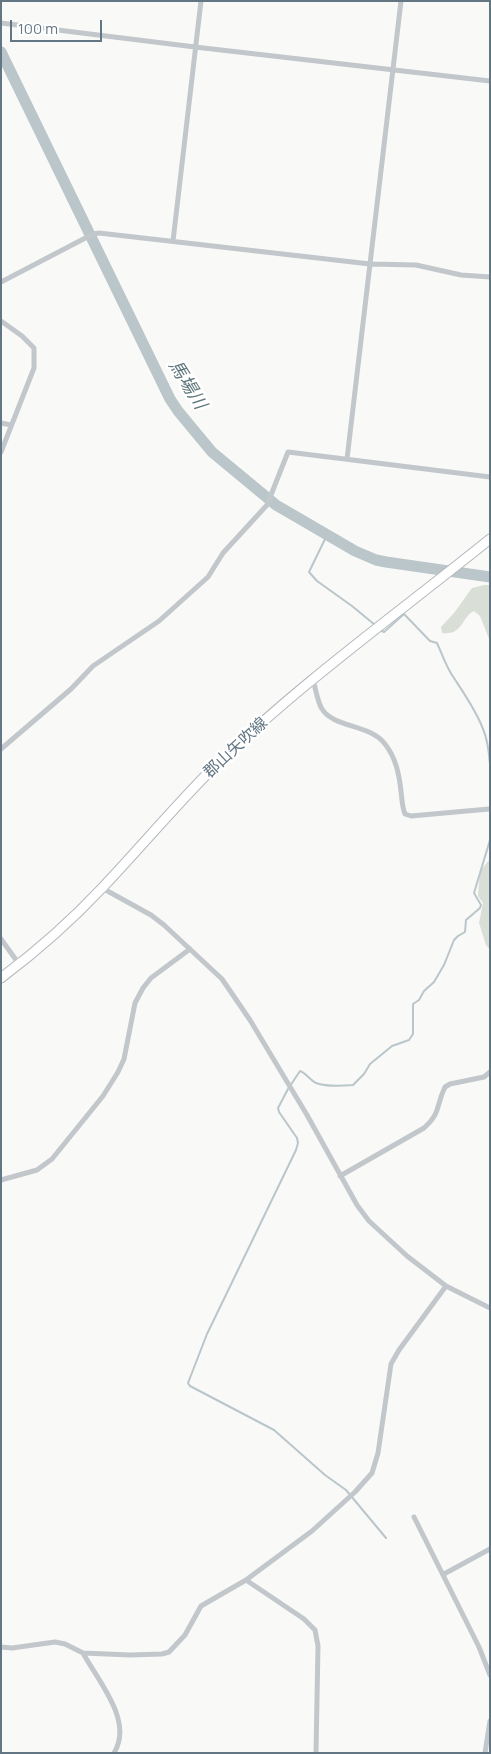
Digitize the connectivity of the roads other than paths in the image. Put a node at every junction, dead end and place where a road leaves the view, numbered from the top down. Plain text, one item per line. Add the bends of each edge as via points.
1 (201, 1) edge
2 (402, 1) edge
3 (1, 23) edge
4 (196, 47) junction
5 (393, 69) junction
6 (490, 81) edge
7 (172, 241) junction
8 (370, 264) junction
9 (490, 276) edge
10 (1, 282) edge
11 (1, 321) edge
12 (1, 422) edge
13 (11, 425) junction
14 (1, 452) edge
15 (347, 459) junction
16 (490, 477) edge
17 (490, 539) edge
18 (313, 680) junction
19 (1, 749) edge
20 (489, 810) edge
21 (102, 888) junction
22 (1, 939) edge
23 (190, 949) junction
24 (20, 964) junction
25 (1, 978) edge
26 (490, 1072) edge
27 (340, 1176) junction
28 (1, 1180) edge
29 (446, 1286) junction
30 (490, 1308) edge
31 (414, 1517) dead end
32 (490, 1549) edge
33 (444, 1574) junction
34 (246, 1580) junction
35 (1, 1647) edge
36 (84, 1654) junction
37 (490, 1674) edge
38 (490, 1721) edge
39 (114, 1753) edge
40 (316, 1753) edge
41 (485, 1753) edge

1 - 4 street
2 - 5 street
3 - 4 street
4 - 5 street
4 - 7 street
5 - 6 street
5 - 8 street
7 - 8 street
7 - 10 street via 93,234
8 - 9 street via 416,266 461,275
8 - 15 street
11 - 13 street via 34,348 34,368
12 - 13 street
13 - 14 street
15 - 16 street
15 - 19 street via 288,452 267,505 223,553 208,577 159,621 93,666
17 - 18 main road, 郡山矢吹線
18 - 20 street via 319,702 328,716 359,727 382,740 398,772 405,814
18 - 21 main road, 郡山矢吹線 via 214,767
21 - 23 street via 151,915
21 - 24 main road, 郡山矢吹線
22 - 24 street
23 - 27 street via 222,979 239,1001 308,1115
23 - 28 street via 151,978 143,988 118,1072 52,1159 37,1170
24 - 25 main road, 郡山矢吹線
26 - 27 street via 484,1077 445,1087 438,1111 424,1128
27 - 29 street via 369,1221
29 - 30 street
29 - 34 street via 392,1364 372,1473 333,1513
31 - 33 street
32 - 33 street
33 - 37 street
34 - 36 street via 202,1606 185,1635 169,1652
34 - 40 street via 315,1630 318,1646
35 - 36 street via 61,1643
36 - 39 street via 118,1716 119,1744
38 - 41 street

